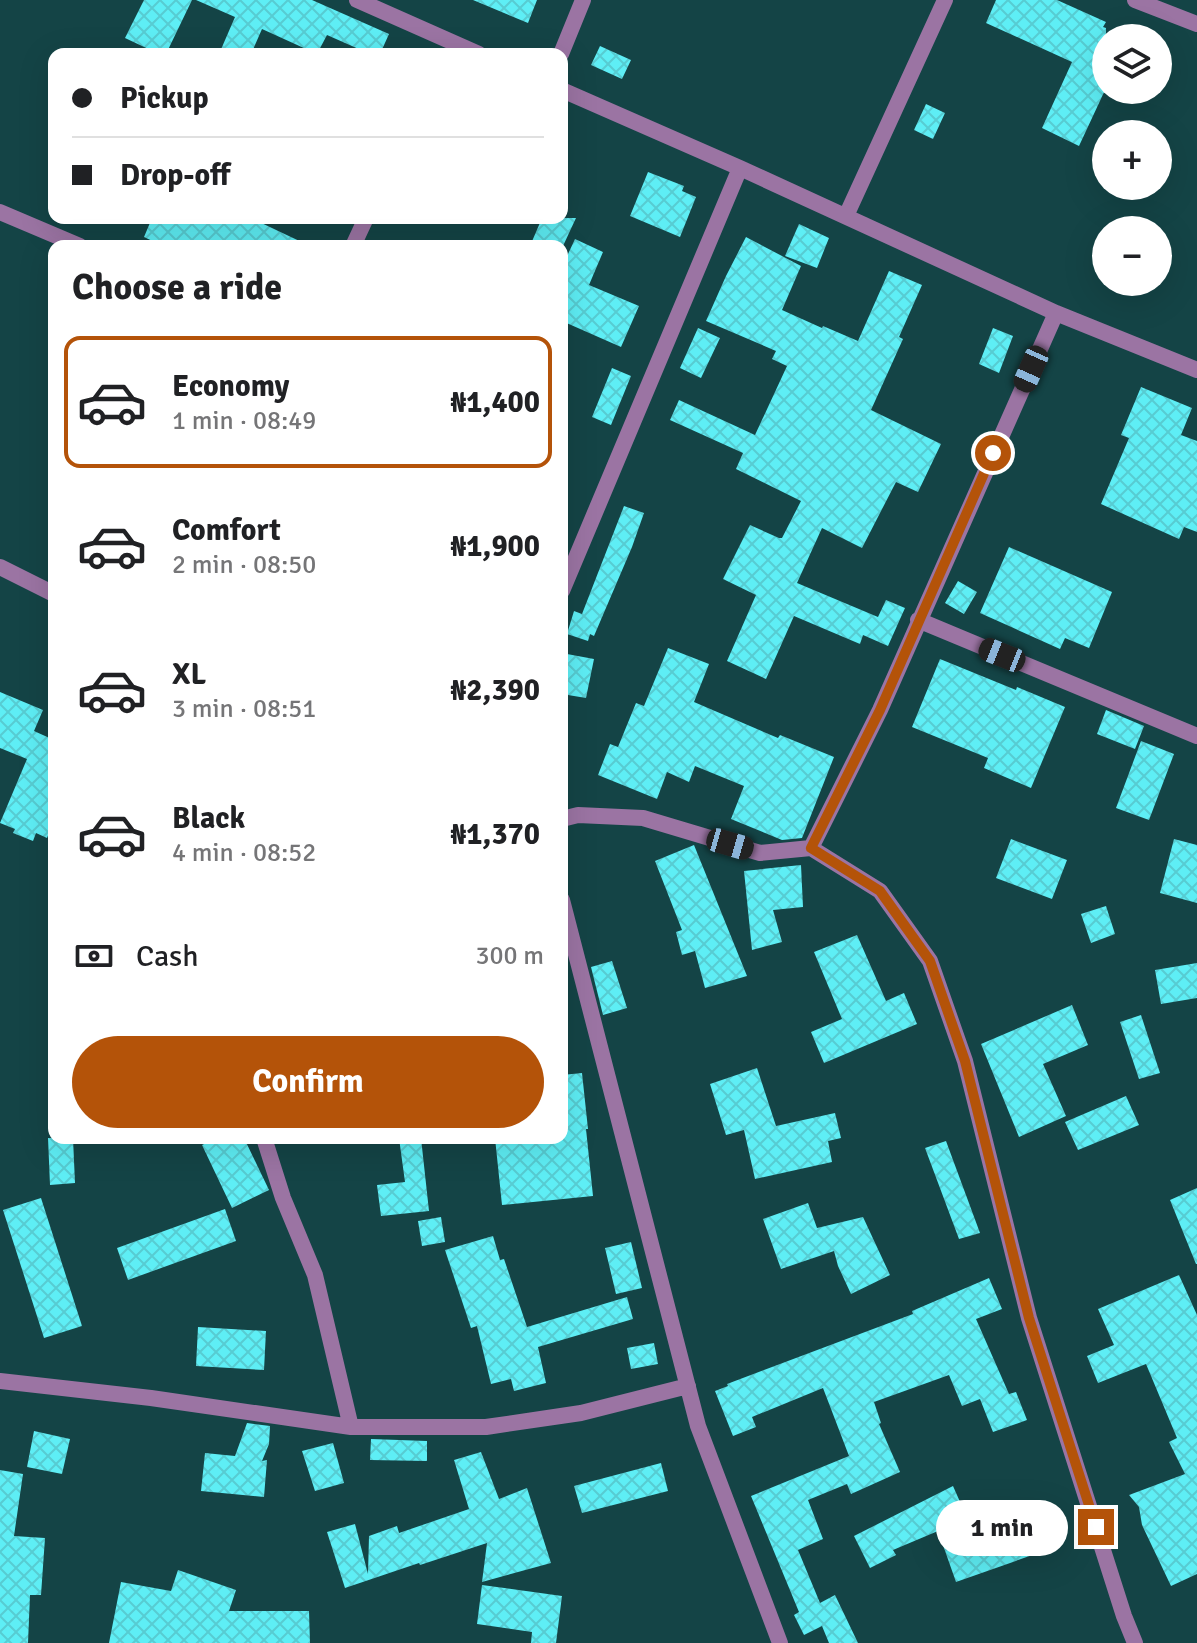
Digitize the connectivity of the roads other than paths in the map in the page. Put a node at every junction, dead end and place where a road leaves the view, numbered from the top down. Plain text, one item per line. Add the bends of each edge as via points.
1 (357, 0) edge
2 (583, 0) edge
3 (945, 0) edge
4 (1135, 0) edge
5 (1197, 24) edge
6 (448, 48) edge
7 (563, 48) edge
8 (568, 93) edge
9 (740, 168) junction
10 (0, 212) edge
11 (846, 216) junction
12 (66, 240) edge
13 (1056, 313) junction
14 (1197, 370) edge
15 (0, 567) edge
16 (568, 577) edge
17 (48, 591) edge
18 (918, 620) junction
19 (1197, 736) edge
20 (568, 818) edge
21 (811, 848) junction
22 (568, 923) edge
23 (266, 1144) edge
24 (0, 1381) edge
25 (688, 1386) junction
26 (351, 1427) junction
27 (780, 1643) edge
28 (1135, 1643) edge

1 - 6 street
2 - 7 street
3 - 11 street
4 - 5 street
8 - 9 street
9 - 11 street
9 - 16 street
10 - 12 street
11 - 13 street
13 - 14 street
13 - 18 street
15 - 17 street
18 - 19 street
18 - 21 street
20 - 21 street via 643,818 760,853
21 - 28 street via 880,891 930,961 965,1061 1029,1318
22 - 25 street
23 - 26 street via 315,1275
24 - 26 street
25 - 26 street via 581,1413 486,1427
25 - 27 street via 698,1426

